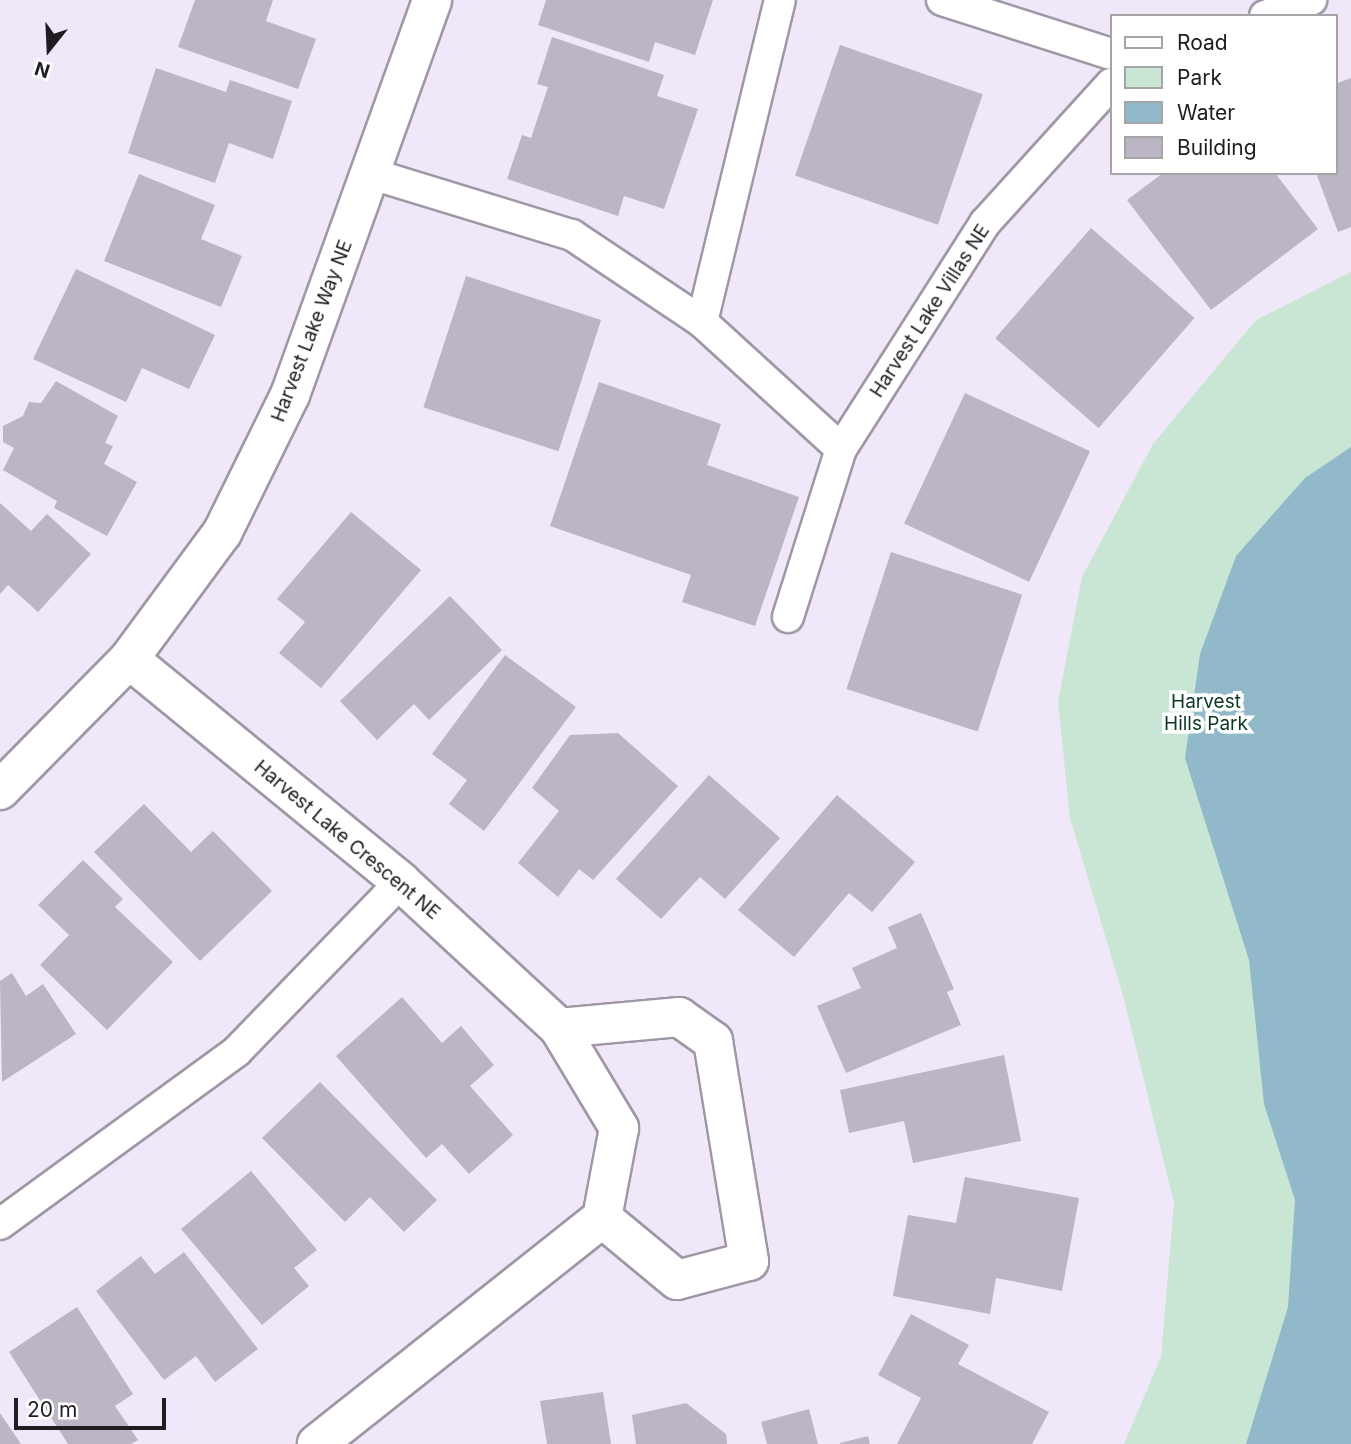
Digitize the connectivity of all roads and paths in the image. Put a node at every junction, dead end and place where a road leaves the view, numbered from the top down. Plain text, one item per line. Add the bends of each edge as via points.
1 (432, 0) edge
2 (780, 0) edge
3 (942, 0) edge
4 (1311, 0) edge
5 (1271, 14) edge
6 (1110, 54) edge
7 (1110, 86) edge
8 (372, 174) junction
9 (702, 322) junction
10 (841, 449) junction
11 (788, 617) dead end
12 (130, 659) junction
13 (0, 790) edge
14 (401, 882) junction
15 (559, 1028) junction
16 (602, 1218) junction
17 (0, 1224) edge
18 (317, 1444) edge

1 - 8 street, Harvest Lake Way NE
2 - 9 lane
3 - 6 lane
4 - 5 lane
7 - 10 lane, Harvest Lake Villas NE via 985,223
8 - 9 lane via 572,235
8 - 12 street, Harvest Lake Way NE via 290,396 222,533
9 - 10 lane
10 - 11 lane, Harvest Lake Villas NE
12 - 13 street, Harvest Lake Way NE
12 - 14 street, Harvest Lake Crescent NE
14 - 15 street, Harvest Lake Crescent NE
14 - 17 lane via 237,1051
15 - 16 street, Harvest Lake Crescent NE via 619,1128
15 - 16 street via 679,1017 713,1041 750,1261 677,1280
16 - 18 street

